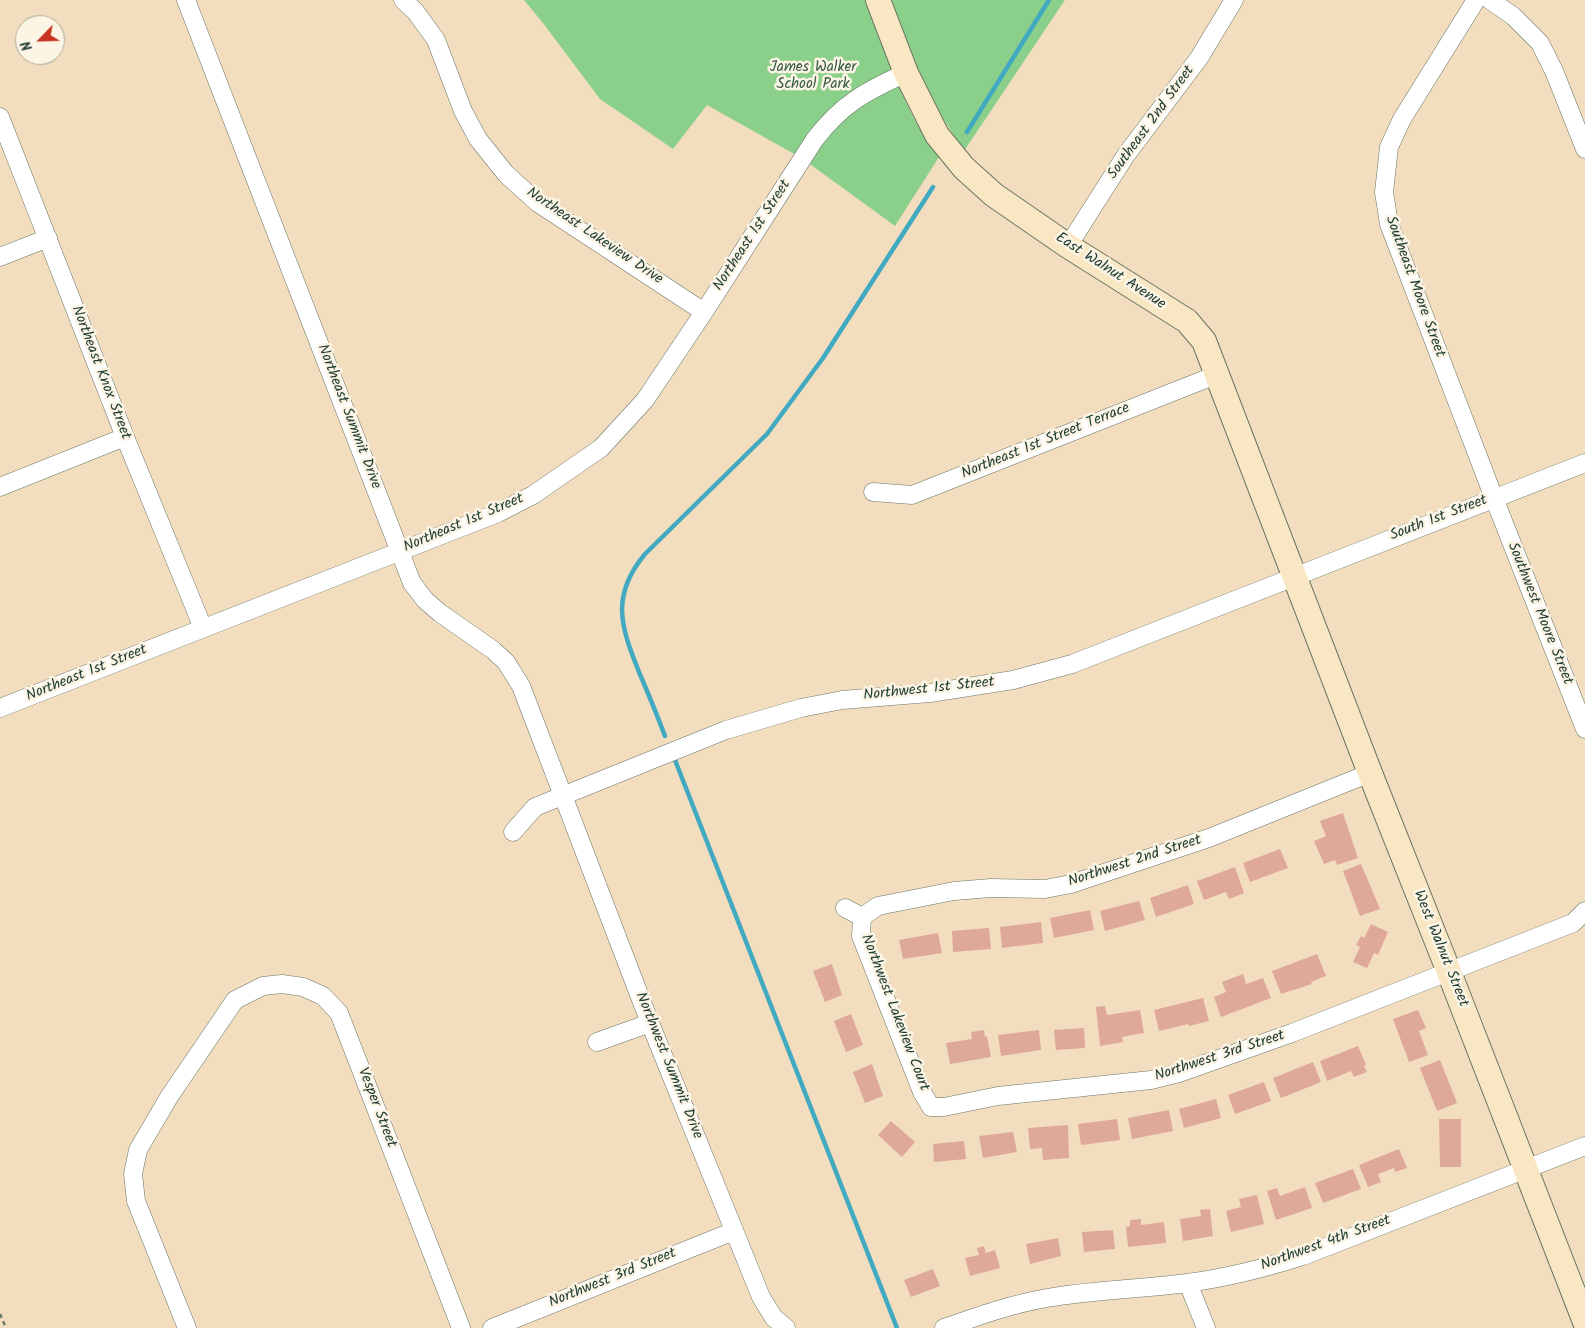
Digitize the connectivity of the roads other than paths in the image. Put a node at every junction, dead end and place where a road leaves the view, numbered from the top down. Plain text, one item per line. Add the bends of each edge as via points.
1 (186, 0) edge
2 (403, 0) edge
3 (878, 0) edge
4 (1234, 0) edge
5 (1476, 0) edge
6 (1490, 0) edge
7 (906, 73) junction
8 (0, 117) edge
9 (1585, 149) edge
10 (48, 238) junction
11 (1068, 246) junction
12 (0, 257) edge
13 (704, 312) junction
14 (1216, 375) junction
15 (125, 437) junction
16 (1585, 463) edge
17 (0, 487) edge
18 (873, 492) dead end
19 (1494, 498) junction
20 (401, 551) junction
21 (1294, 576) junction
22 (203, 628) junction
23 (0, 708) edge
24 (1585, 729) edge
25 (1370, 773) junction
26 (562, 796) junction
27 (513, 832) dead end
28 (845, 908) dead end
29 (1585, 911) edge
30 (862, 918) junction
31 (1449, 972) junction
32 (650, 1023) junction
33 (597, 1042) dead end
34 (952, 1106) joint
35 (1585, 1146) edge
36 (1525, 1168) junction
37 (734, 1231) junction
38 (1188, 1283) junction
39 (1585, 1322) edge
40 (187, 1328) edge
41 (461, 1328) edge
42 (492, 1328) edge
43 (786, 1328) edge
44 (944, 1328) edge
45 (1206, 1328) edge

1 - 20 street, Northeast Summit Drive
2 - 13 street, Northeast Lakeview Drive via 436,40 467,118 478,139 506,174 538,203
3 - 7 street, East Walnut Avenue
4 - 11 street, Southeast 2nd Street via 1199,58 1126,155
5 - 19 street, Southeast Moore Street via 1402,118 1389,147 1384,192 1389,224
6 - 9 street via 1513,16 1540,43
7 - 11 street, East Walnut Avenue via 937,135 964,168 994,195
7 - 13 street, Northeast 1st Street via 872,88 845,106 828,123
8 - 10 street, Northeast Knox Street
10 - 12 street
10 - 15 street, Northeast Knox Street
11 - 14 street, East Walnut Avenue via 1187,321 1204,341
13 - 20 street, Northeast 1st Street via 645,400 601,448 533,495 498,513
14 - 18 street, Northeast 1st Street Terrace via 912,495
14 - 21 street, East Walnut Avenue
15 - 17 street
15 - 22 street, Northeast Knox Street
16 - 19 street, South 1st Street
19 - 21 street, South 1st Street
19 - 24 street, Southwest Moore Street
20 - 22 street, Northeast 1st Street
20 - 26 street, Northeast Summit Drive via 412,583 425,600 506,662 521,686
21 - 25 street, West Walnut Street
21 - 26 street, Northwest 1st Street via 1072,664 1013,680 800,708 726,730
22 - 23 street, Northeast 1st Street
25 - 30 street, Northwest 2nd Street via 1209,838 1071,884 1045,889 954,891 878,906
25 - 31 street, West Walnut Street
26 - 27 street, Northwest 1st Street via 535,807
26 - 32 street, Northwest Summit Drive
28 - 30 street, Northwest Lakeview Court
29 - 31 street, Northwest 3rd Street via 1573,923
30 - 34 street, Northwest Lakeview Court via 861,936 922,1092 932,1106
31 - 34 street, Northwest 3rd Street via 1179,1073 1151,1080 998,1096
31 - 36 street, West Walnut Street
32 - 33 street
32 - 37 street, Northwest Summit Drive
35 - 36 street, Northwest 4th Street
36 - 38 street, Northwest 4th Street via 1302,1256 1268,1267
36 - 39 street, West Walnut Street
37 - 42 street, Northwest 3rd Street
37 - 43 street, Northwest Summit Drive via 761,1297 774,1318
38 - 44 street, Northwest 4th Street via 1044,1298
38 - 45 street
40 - 41 street, Vesper Street via 136,1201 133,1174 138,1150 169,1097 235,1000 264,986 282,984 323,996 339,1013

